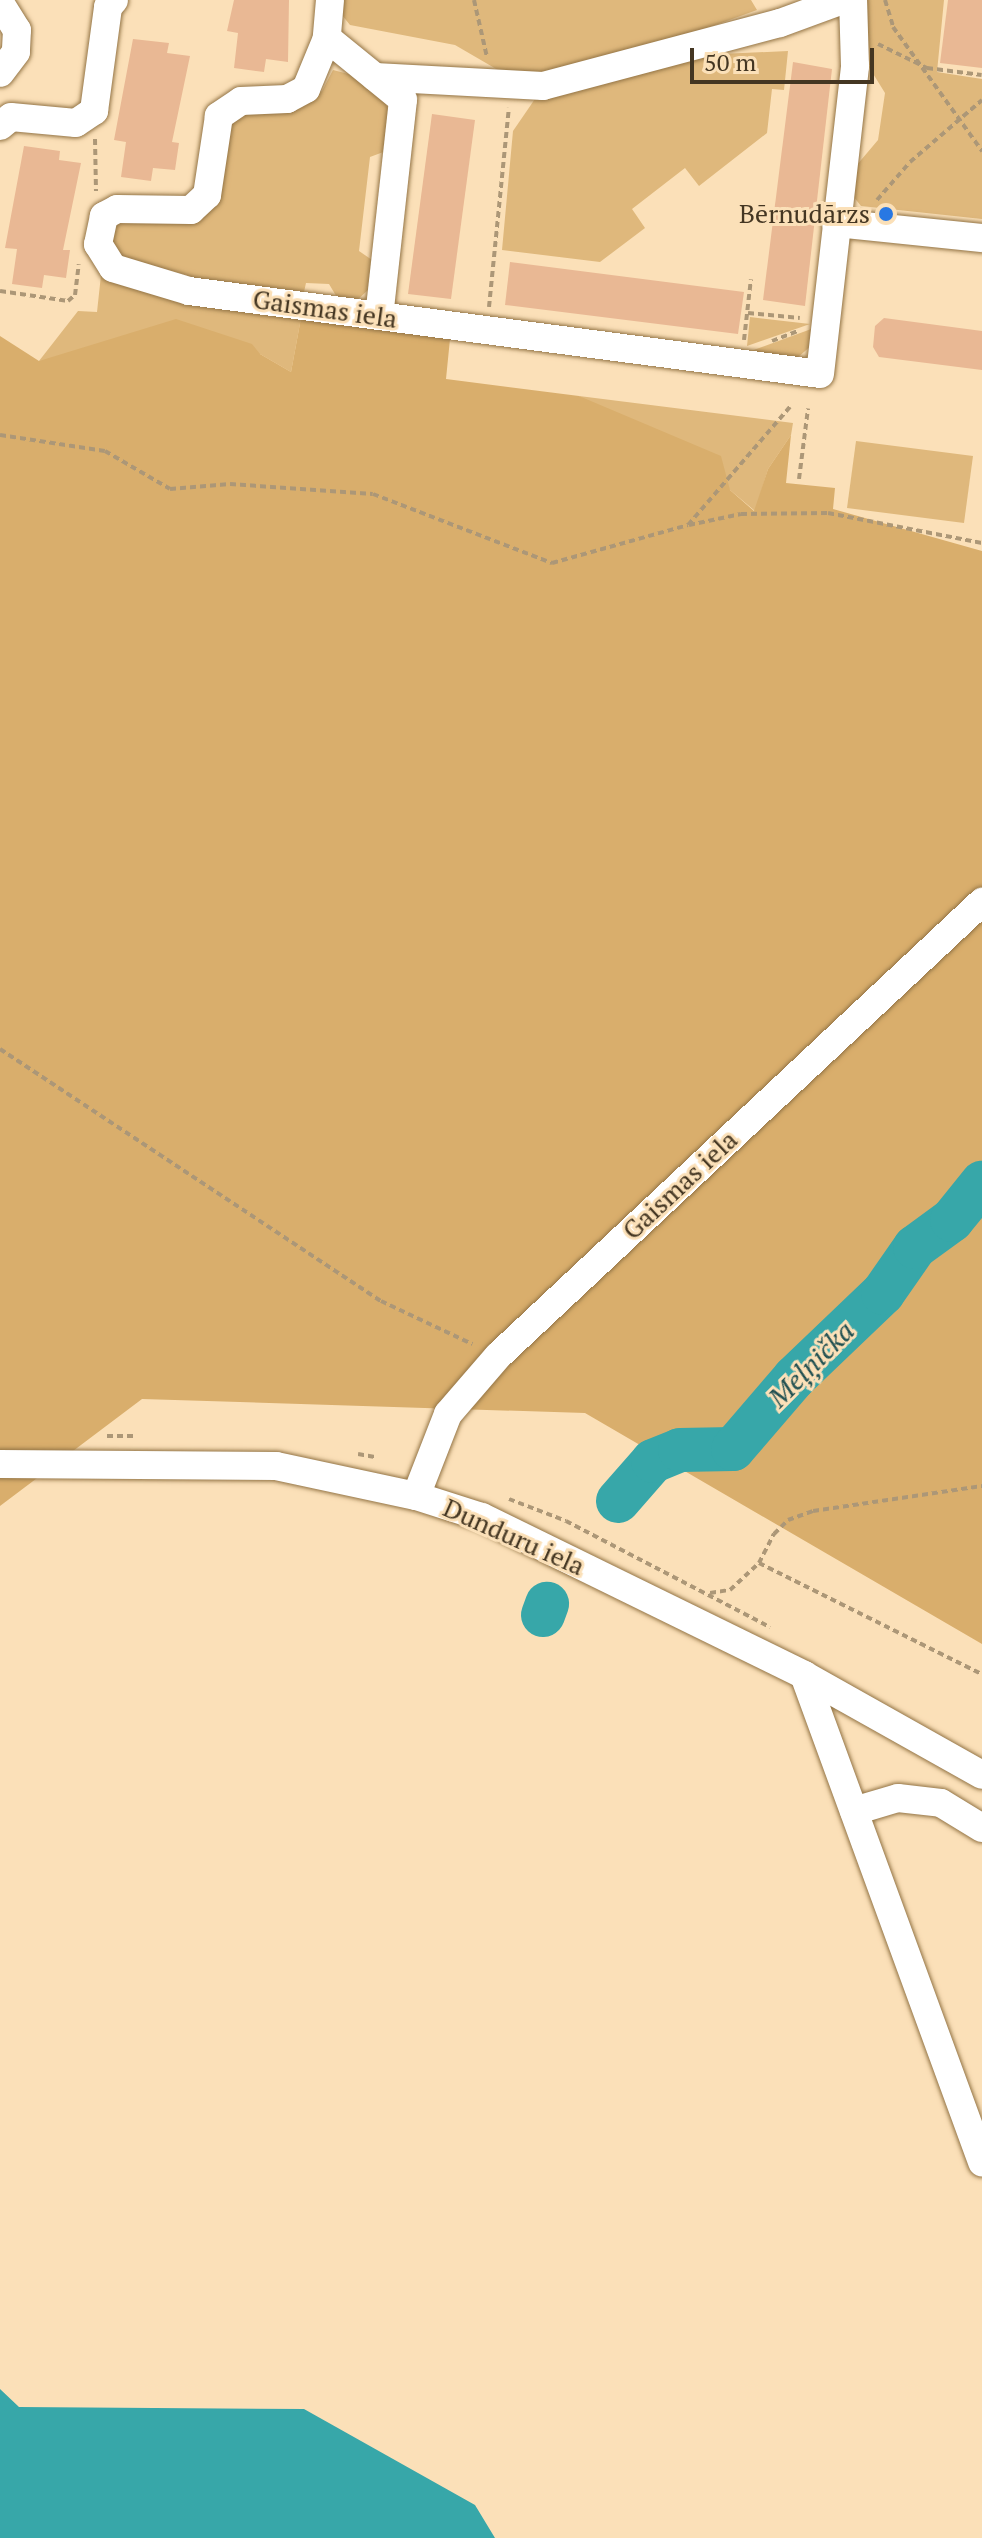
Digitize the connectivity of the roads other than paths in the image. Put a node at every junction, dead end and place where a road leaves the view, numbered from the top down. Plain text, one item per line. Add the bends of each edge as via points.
1 (114, 0) edge
2 (330, 0) edge
3 (843, 0) edge
4 (853, 0) edge
5 (0, 3) edge
6 (327, 38) junction
7 (0, 73) edge
8 (375, 77) junction
9 (0, 126) edge
10 (846, 224) junction
11 (982, 238) edge
12 (379, 316) junction
13 (982, 902) edge
14 (0, 1464) edge
15 (416, 1496) junction
16 (804, 1675) junction
17 (982, 1775) edge
18 (854, 1811) junction
19 (982, 1828) edge
20 (982, 2162) edge

1 - 9 street via 108,7 94,111 76,123 11,117
2 - 6 street
3 - 8 street via 780,23 543,86
4 - 10 street, Gaismas iela via 855,66
5 - 7 street via 17,30 16,52
6 - 8 street
6 - 12 street, Gaismas iela via 306,89 287,99 241,101 219,116 207,195 191,210 117,209 104,216 98,244 113,268 189,291
8 - 12 street via 403,100
10 - 11 street
10 - 12 street, Gaismas iela via 820,374 742,357
13 - 15 street, Gaismas iela via 498,1356 448,1414
14 - 15 street, Dunduru iela via 276,1466
15 - 16 street, Dunduru iela via 482,1517
16 - 17 street, Dunduru iela
16 - 18 street
18 - 19 street via 898,1798 941,1803
18 - 20 street

